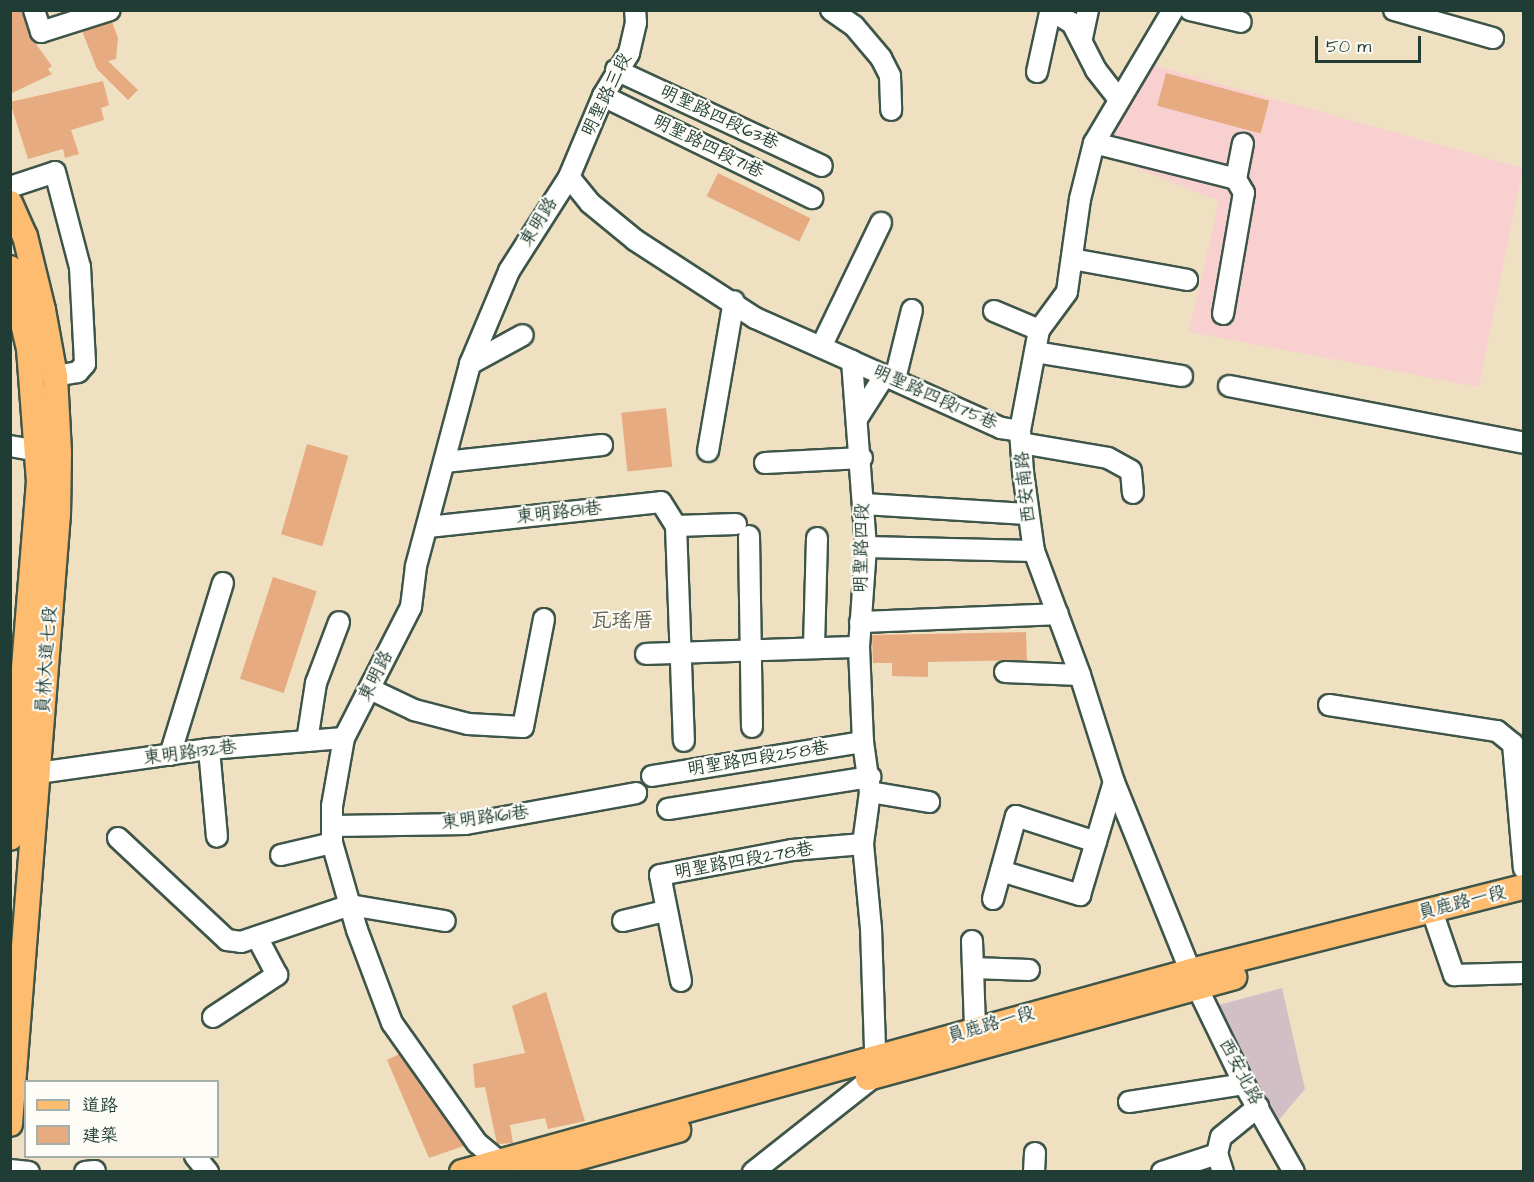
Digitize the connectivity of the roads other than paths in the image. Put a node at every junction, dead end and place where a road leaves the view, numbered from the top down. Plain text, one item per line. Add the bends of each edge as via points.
1 (33, 10) edge
2 (110, 10) edge
3 (634, 10) edge
4 (831, 10) edge
5 (1088, 10) edge
6 (1173, 10) edge
7 (1190, 10) edge
8 (1394, 10) edge
9 (1050, 12) edge
10 (1241, 22) dead end
11 (1082, 38) junction
12 (1493, 38) dead end
13 (616, 70) junction
14 (1037, 72) dead end
15 (603, 96) junction
16 (1119, 99) junction
17 (891, 110) dead end
18 (1094, 143) junction
19 (1243, 144) dead end
20 (822, 166) dead end
21 (568, 177) junction
22 (1236, 179) junction
23 (10, 187) edge
24 (812, 198) dead end
25 (10, 203) edge
26 (881, 223) dead end
27 (1072, 259) junction
28 (10, 268) edge
29 (1187, 280) dead end
30 (734, 301) junction
31 (912, 310) dead end
32 (994, 311) dead end
33 (1222, 314) dead end
34 (1039, 330) junction
35 (524, 335) dead end
36 (822, 347) junction
37 (1035, 352) junction
38 (852, 361) junction
39 (470, 364) junction
40 (55, 376) junction
41 (1182, 376) dead end
42 (890, 377) junction
43 (1229, 386) dead end
44 (858, 417) junction
45 (1020, 437) junction
46 (1524, 443) edge
47 (602, 444) dead end
48 (10, 446) edge
49 (38, 451) junction
50 (708, 451) dead end
51 (862, 458) junction
52 (445, 462) junction
53 (765, 463) dead end
54 (1133, 493) dead end
55 (864, 504) junction
56 (1027, 514) junction
57 (676, 526) junction
58 (429, 527) junction
59 (817, 538) dead end
60 (866, 547) junction
61 (1034, 551) junction
62 (223, 583) dead end
63 (1058, 614) junction
64 (544, 619) dead end
65 (339, 622) dead end
66 (860, 622) junction
67 (814, 646) junction
68 (860, 647) junction
69 (751, 650) junction
70 (646, 654) dead end
71 (680, 654) junction
72 (1005, 672) dead end
73 (1080, 675) junction
74 (370, 689) junction
75 (1329, 705) dead end
76 (752, 728) dead end
77 (344, 738) junction
78 (307, 741) junction
79 (684, 741) dead end
80 (863, 742) junction
81 (209, 749) junction
82 (170, 755) junction
83 (14, 760) edge
84 (38, 773) junction
85 (652, 776) dead end
86 (1114, 782) junction
87 (870, 784) junction
88 (636, 793) dead end
89 (928, 802) dead end
90 (668, 809) dead end
91 (333, 835) junction
92 (217, 837) dead end
93 (10, 838) edge
94 (118, 838) dead end
95 (1096, 842) junction
96 (863, 844) junction
97 (281, 855) dead end
98 (1524, 869) edge
99 (1001, 871) junction
100 (1524, 887) edge
101 (993, 899) dead end
102 (1524, 902) edge
103 (350, 905) junction
104 (665, 911) junction
105 (1434, 918) junction
106 (444, 921) dead end
107 (623, 921) dead end
108 (258, 937) junction
109 (972, 941) dead end
110 (973, 968) junction
111 (1029, 970) dead end
112 (1524, 973) edge
113 (1194, 979) junction
114 (681, 981) dead end
115 (213, 1017) dead end
116 (975, 1029) junction
117 (874, 1067) junction
118 (1244, 1084) junction
119 (1129, 1102) dead end
120 (1258, 1107) junction
121 (10, 1124) edge
122 (197, 1158) edge
123 (1220, 1162) edge
124 (504, 1167) edge
125 (10, 1170) edge
126 (28, 1172) edge
127 (208, 1172) edge
128 (462, 1172) edge
129 (527, 1172) edge
130 (753, 1172) edge
131 (1162, 1172) edge
132 (1294, 1172) edge

1 - 2 street via 41,32
3 - 13 street, 明聖路三段 via 636,23 629,53
4 - 17 street via 854,26 881,58 890,76
5 - 11 street
6 - 16 street, 西安南路
7 - 10 street
8 - 12 street
9 - 11 street via 1072,22
9 - 14 street
11 - 16 street via 1096,70
13 - 15 street, 明聖路三段
13 - 20 street, 明聖路四段63巷
15 - 21 street, 明聖路三段
15 - 24 street, 明聖路四段71巷
16 - 18 street, 西安南路
18 - 22 street
18 - 27 street, 西安南路 via 1080,199
19 - 22 street
21 - 30 street via 590,203 635,240
21 - 39 street, 東明路 via 509,271
22 - 33 street via 1244,193
23 - 40 street via 55,172 80,267 84,364 78,372
25 - 40 main road, 員林大道七段 via 27,247
26 - 36 street
27 - 29 street
27 - 34 street, 西安南路 via 1066,292
28 - 49 main road, 員林大道七段 via 25,322
30 - 36 street via 755,318
30 - 50 street
31 - 42 street
32 - 34 street
34 - 37 street, 西安南路
35 - 39 street
36 - 38 street
37 - 41 street
37 - 45 street, 西安南路
38 - 42 street, 明聖路四段175巷
38 - 44 street, 明聖路四段
39 - 52 street, 東明路
40 - 84 main road, 員林大道七段 via 58,514
42 - 44 street
42 - 45 street, 明聖路四段175巷
43 - 46 street
44 - 51 street, 明聖路四段
45 - 54 street, 明聖路四段175巷 via 1108,458 1131,471
45 - 56 street, 西安南路
47 - 52 street
48 - 49 street
49 - 83 main road, 員林大道七段 via 39,481
51 - 53 street
51 - 55 street, 明聖路四段
52 - 58 street, 東明路
55 - 56 street
55 - 60 street, 明聖路四段
56 - 61 street, 西安南路
57 - 58 street, 東明路81巷 via 661,502
57 - 69 street via 743,530
57 - 71 street
58 - 74 street, 東明路 via 416,566 411,607
59 - 67 street
60 - 61 street
60 - 66 street, 明聖路四段
61 - 63 street, 西安南路
62 - 82 street
63 - 66 street
63 - 73 street, 西安南路
64 - 74 street via 523,727 468,724 425,713
65 - 78 street via 316,683
66 - 68 street, 明聖路四段
67 - 68 street
67 - 69 street
68 - 80 street, 明聖路四段
69 - 71 street
69 - 76 street
70 - 71 street
71 - 79 street
72 - 73 street
73 - 86 street, 西安南路
74 - 77 street, 東明路
75 - 98 street via 1497,731 1513,744
77 - 78 street, 東明路132巷
77 - 91 street, 東明路 via 332,806
78 - 81 street, 東明路132巷
80 - 85 street, 明聖路四段258巷
80 - 87 street, 明聖路四段
81 - 82 street, 東明路132巷
81 - 92 street
82 - 84 street, 東明路132巷
83 - 84 street
83 - 93 main road, 員林大道七段
84 - 121 main road, 員林大道七段
86 - 95 street
86 - 113 street, 西安南路
87 - 89 street
87 - 90 street
87 - 96 street, 明聖路四段
88 - 91 street, 東明路161巷 via 466,824
91 - 97 street, 東明路161巷
91 - 103 street, 東明路
94 - 108 street via 215,933 241,942
95 - 99 street via 1080,895
95 - 99 street via 1016,816
96 - 104 street, 明聖路四段278巷 via 792,850 660,875
96 - 117 street, 明聖路四段 via 871,928
99 - 101 street
100 - 105 main road, 員鹿路一段
102 - 105 main road, 員鹿路一段
103 - 106 street
103 - 108 street
103 - 124 street, 東明路 via 392,1023 477,1143
104 - 107 street
104 - 114 street, 明聖路四段278巷
105 - 112 street via 1454,975
105 - 113 main road, 員鹿路一段
108 - 115 street via 277,975
109 - 110 street
110 - 111 street
110 - 116 street
113 - 116 main road, 員鹿路一段
113 - 117 main road, 員鹿路一段
113 - 118 street, 西安北路
116 - 117 main road, 員鹿路一段
117 - 124 main road, 員鹿路一段
117 - 129 main road, 員鹿路一段
117 - 130 street
118 - 119 street
118 - 120 street, 西安北路
120 - 123 street via 1221,1137
120 - 132 street, 西安北路
122 - 127 street
123 - 131 street
124 - 128 main road, 員鹿路一段
125 - 126 street

